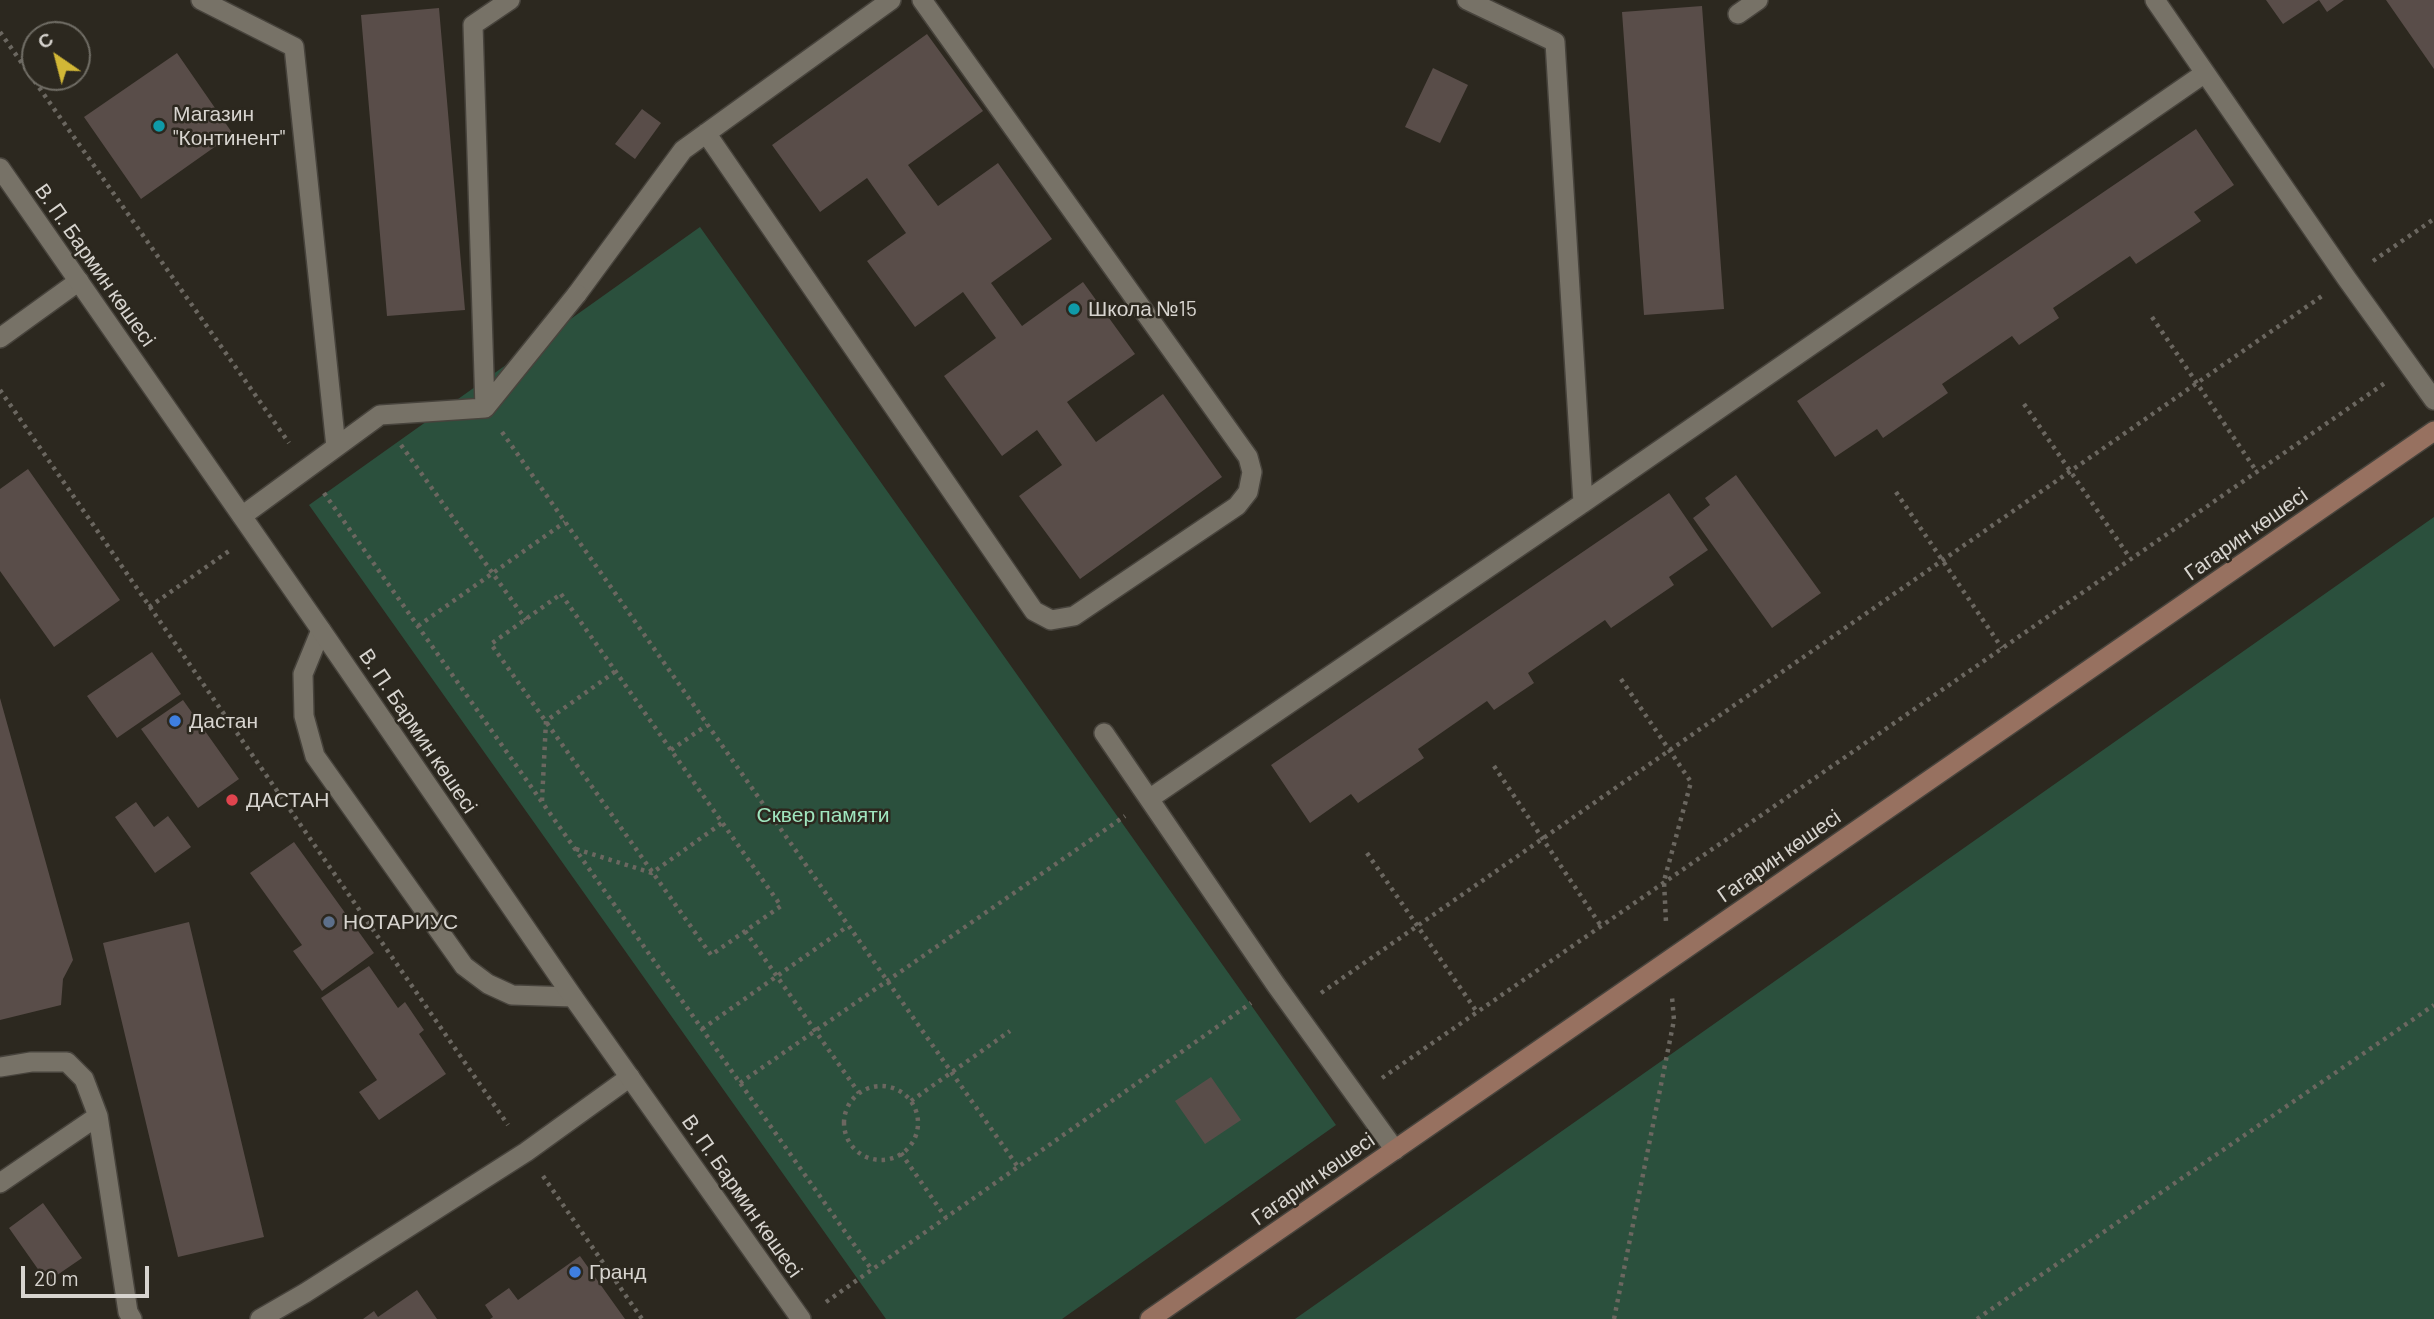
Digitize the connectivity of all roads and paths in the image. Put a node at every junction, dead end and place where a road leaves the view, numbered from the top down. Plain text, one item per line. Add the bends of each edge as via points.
1 (201, 0) edge
2 (510, 0) edge
3 (891, 0) edge
4 (922, 0) edge
5 (1466, 0) edge
6 (1758, 0) edge
7 (2155, 0) edge
8 (1738, 14) dead end
9 (0, 32) edge
10 (2205, 73) junction
11 (706, 133) junction
12 (0, 168) edge
13 (2434, 219) edge
14 (2347, 279) junction
15 (79, 281) junction
16 (2152, 317) dead end
17 (0, 338) edge
18 (2409, 366) junction
19 (2196, 383) junction
20 (0, 390) edge
21 (2434, 400) edge
22 (2024, 404) dead end
23 (485, 408) junction
24 (380, 415) junction
25 (2434, 431) edge
26 (336, 447) junction
27 (307, 468) junction
28 (2070, 471) junction
29 (2257, 472) junction
30 (1896, 492) dead end
31 (1583, 503) junction
32 (242, 516) junction
33 (565, 522) junction
34 (2130, 558) junction
35 (1942, 559) junction
36 (493, 573) junction
37 (526, 620) junction
38 (418, 626) junction
39 (321, 630) junction
40 (2002, 648) junction
41 (616, 671) junction
42 (546, 721) junction
43 (707, 725) junction
44 (1104, 733) dead end
45 (671, 750) junction
46 (1494, 766) dead end
47 (1149, 799) junction
48 (542, 802) junction
49 (722, 823) junction
50 (1542, 838) junction
51 (575, 848) junction
52 (1367, 853) dead end
53 (652, 873) junction
54 (1417, 925) junction
55 (849, 926) junction
56 (1601, 926) junction
57 (745, 931) junction
58 (777, 977) junction
59 (887, 980) junction
60 (1276, 985) junction
61 (573, 997) junction
62 (2434, 1005) edge
63 (1295, 1011) junction
64 (1477, 1012) junction
65 (702, 1029) junction
66 (815, 1030) junction
67 (1010, 1031) dead end
68 (0, 1067) edge
69 (952, 1072) junction
70 (630, 1077) junction
71 (740, 1083) junction
72 (859, 1093) junction
73 (1356, 1096) junction
74 (911, 1101) junction
75 (98, 1116) junction
76 (1395, 1150) junction
77 (526, 1152) junction
78 (901, 1153) junction
79 (1018, 1167) junction
80 (0, 1183) edge
81 (946, 1218) junction
82 (872, 1270) junction
83 (822, 1305) dead end
84 (132, 1319) edge
85 (260, 1319) edge
86 (642, 1319) edge
87 (801, 1319) edge
88 (1150, 1319) edge
89 (1977, 1319) edge

1 - 26 street via 294,47
2 - 23 street via 473,25
3 - 11 street
4 - 11 street via 1248,457 1252,472 1248,492 1237,506 1074,616 1051,620 1034,611
5 - 31 street via 1555,42
6 - 8 street
7 - 10 street
9 - 27 path
10 - 14 street
10 - 31 street
11 - 23 street via 683,150 577,294
12 - 15 street, В. П. Бармин көшесі
13 - 14 path
14 - 18 street
14 - 19 path
15 - 17 street
15 - 32 street, В. П. Бармин көшесі
16 - 19 path
18 - 21 street
18 - 29 path
19 - 28 path
19 - 29 path
20 - 77 path
22 - 28 path
23 - 24 street
23 - 33 path
24 - 26 street
24 - 36 path
25 - 76 main road, Гагарин көшесі
26 - 27 street
27 - 32 street
27 - 38 path
28 - 34 path
28 - 35 path
29 - 34 path
30 - 35 path
31 - 47 street
32 - 39 street, В. П. Бармин көшесі
33 - 36 path
33 - 43 path
34 - 40 path
35 - 40 path
35 - 50 path
36 - 37 path
36 - 38 path
37 - 41 path via 562,594
37 - 42 path via 491,644
38 - 48 path
39 - 61 street, В. П. Бармин көшесі
39 - 61 street via 303,674 304,716 315,756 464,966 512,995
40 - 56 path
41 - 42 path
41 - 45 path
42 - 48 path
42 - 53 path
43 - 45 path
43 - 55 path
44 - 47 street
45 - 49 path
46 - 50 path
47 - 59 path
47 - 60 street
48 - 51 path
49 - 53 path
49 - 57 path via 781,906
50 - 54 path
50 - 56 path
51 - 53 path
51 - 65 path
52 - 54 path
53 - 57 path via 710,955
54 - 63 path
54 - 64 path
55 - 58 path
55 - 59 path
56 - 64 path
57 - 58 path
58 - 65 path
58 - 66 path
59 - 66 path
59 - 69 path
60 - 63 street
60 - 79 path
61 - 70 street, В. П. Бармин көшесі
62 - 89 path
63 - 73 street
64 - 73 path
65 - 71 path
66 - 71 path
66 - 72 path
67 - 69 path
68 - 75 street via 67,1062 84,1079
69 - 74 path
69 - 79 path
70 - 77 street
70 - 87 street, В. П. Бармин көшесі
71 - 82 path
72 - 74 path via 884,1086
72 - 78 path via 844,1120 853,1147 878,1160
73 - 76 street
74 - 78 path via 918,1118 916,1132
75 - 80 street
75 - 84 street
76 - 88 main road, Гагарин көшесі
77 - 85 street
77 - 86 path
78 - 81 path
79 - 81 path
81 - 82 path
82 - 83 path

